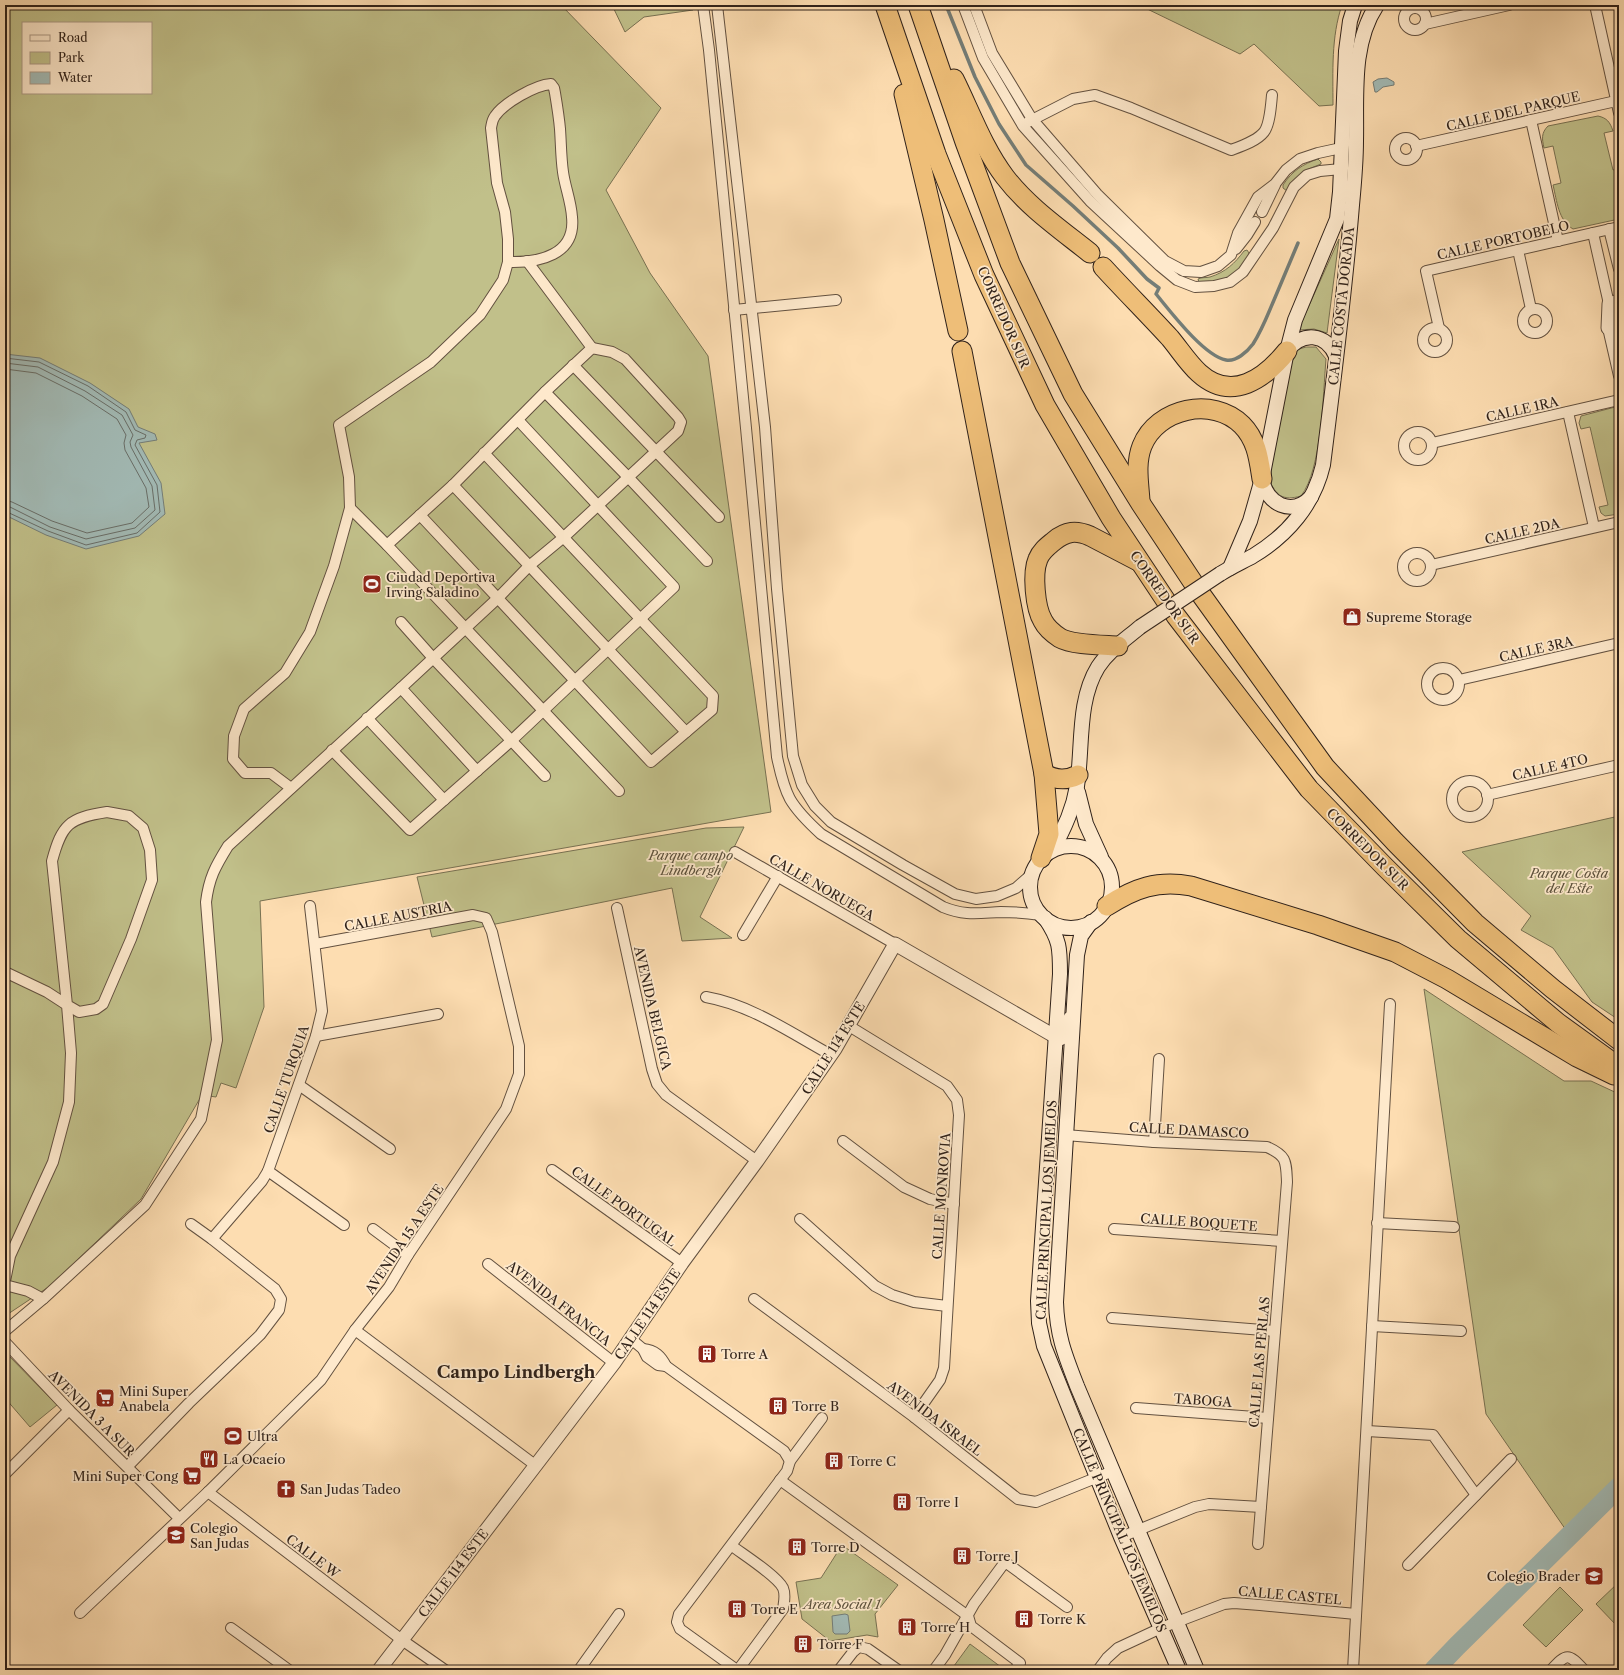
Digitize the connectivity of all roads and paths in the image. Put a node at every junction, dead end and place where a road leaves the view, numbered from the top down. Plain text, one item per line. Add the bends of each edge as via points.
1 (703, 5) edge
2 (717, 5) edge
3 (882, 5) edge
4 (885, 5) edge
5 (919, 5) edge
6 (963, 5) edge
7 (974, 5) edge
8 (1355, 5) edge
9 (1376, 5) edge
10 (1509, 5) edge
11 (1595, 5) edge
12 (1484, 8) edge
13 (1425, 24) dead end
14 (1272, 95) dead end
15 (1616, 101) junction
16 (1619, 112) edge
17 (1032, 119) junction
18 (1531, 120) junction
19 (1023, 126) junction
20 (1416, 146) dead end
21 (1341, 148) junction
22 (1341, 169) junction
23 (1277, 181) junction
24 (1262, 212) dead end
25 (1255, 222) dead end
26 (1614, 228) edge
27 (1593, 233) junction
28 (1558, 241) junction
29 (1518, 250) junction
30 (1090, 253) dead end
31 (1231, 255) junction
32 (508, 262) junction
33 (526, 262) junction
34 (1103, 267) dead end
35 (1619, 269) edge
36 (836, 300) dead end
37 (1614, 302) edge
38 (751, 308) junction
39 (1531, 309) dead end
40 (734, 310) junction
41 (1614, 326) edge
42 (1439, 328) dead end
43 (958, 331) dead end
44 (592, 348) junction
45 (962, 351) dead end
46 (1287, 351) junction
47 (1336, 356) junction
48 (573, 365) junction
49 (1619, 376) edge
50 (545, 392) junction
51 (1619, 400) edge
52 (1568, 412) junction
53 (518, 420) junction
54 (766, 438) junction
55 (747, 440) junction
56 (1432, 443) dead end
57 (656, 451) junction
58 (484, 453) junction
59 (629, 478) junction
60 (1262, 479) junction
61 (453, 485) junction
62 (1314, 493) junction
63 (1141, 504) junction
64 (598, 505) junction
65 (350, 508) junction
66 (420, 515) junction
67 (718, 518) dead end
68 (1619, 522) edge
69 (1594, 527) junction
70 (564, 537) junction
71 (387, 545) junction
72 (708, 561) dead end
73 (1141, 563) junction
74 (1431, 565) dead end
75 (529, 566) junction
76 (1225, 571) junction
77 (498, 598) junction
78 (640, 618) junction
79 (401, 622) dead end
80 (465, 628) junction
81 (1619, 643) edge
82 (1118, 646) junction
83 (608, 649) junction
84 (433, 658) junction
85 (575, 680) junction
86 (1459, 680) dead end
87 (401, 688) junction
88 (542, 711) junction
89 (367, 718) junction
90 (686, 732) junction
91 (511, 741) junction
92 (332, 750) junction
93 (1619, 765) edge
94 (477, 771) junction
95 (1044, 774) junction
96 (545, 776) dead end
97 (1077, 780) junction
98 (291, 788) junction
99 (619, 791) dead end
100 (1487, 795) dead end
101 (444, 800) junction
102 (735, 852) dead end
103 (1102, 859) junction
104 (1042, 861) junction
105 (778, 876) junction
106 (310, 906) dead end
107 (1107, 906) junction
108 (616, 908) dead end
109 (1043, 916) junction
110 (486, 918) joint
111 (1091, 922) junction
112 (743, 935) dead end
113 (315, 944) junction
114 (895, 944) junction
115 (5, 972) edge
116 (706, 997) dead end
117 (1390, 1004) dead end
118 (67, 1005) junction
119 (1073, 1005) junction
120 (438, 1014) dead end
121 (849, 1026) junction
122 (316, 1036) junction
123 (1056, 1037) junction
124 (1619, 1040) edge
125 (831, 1055) junction
126 (1159, 1059) dead end
127 (1619, 1067) edge
128 (1054, 1071) junction
129 (1069, 1074) junction
130 (1619, 1078) edge
131 (298, 1085) junction
132 (1050, 1118) junction
133 (1065, 1136) junction
134 (842, 1141) dead end
135 (1154, 1142) junction
136 (390, 1149) dead end
137 (1048, 1153) junction
138 (757, 1161) junction
139 (552, 1170) dead end
140 (268, 1171) junction
141 (1287, 1182) joint
142 (954, 1204) junction
143 (800, 1219) dead end
144 (1377, 1223) junction
145 (191, 1224) dead end
146 (344, 1225) dead end
147 (1454, 1227) dead end
148 (373, 1229) dead end
149 (1114, 1229) dead end
150 (212, 1239) junction
151 (1282, 1240) junction
152 (408, 1255) junction
153 (682, 1263) junction
154 (488, 1264) dead end
155 (5, 1281) edge
156 (5, 1285) edge
157 (43, 1299) junction
158 (754, 1299) dead end
159 (947, 1306) junction
160 (1112, 1318) dead end
161 (1372, 1326) junction
162 (355, 1330) junction
163 (5, 1331) edge
164 (1275, 1331) junction
165 (1461, 1331) dead end
166 (631, 1339) junction
167 (5, 1342) edge
168 (614, 1363) junction
169 (1136, 1408) dead end
170 (69, 1410) junction
171 (914, 1417) junction
172 (822, 1418) dead end
173 (1268, 1418) junction
174 (1367, 1431) junction
175 (1511, 1459) dead end
176 (790, 1461) junction
177 (535, 1465) junction
178 (128, 1466) junction
179 (1113, 1471) junction
180 (5, 1474) edge
181 (1097, 1478) junction
182 (780, 1480) junction
183 (208, 1492) junction
184 (1476, 1495) junction
185 (1261, 1507) junction
186 (179, 1518) junction
187 (1138, 1530) junction
188 (1121, 1537) junction
189 (1258, 1544) dead end
190 (732, 1546) junction
191 (1408, 1565) dead end
192 (1067, 1607) dead end
193 (80, 1613) dead end
194 (619, 1614) dead end
195 (1356, 1614) junction
196 (968, 1616) junction
197 (1177, 1622) junction
198 (230, 1628) dead end
199 (1161, 1628) junction
200 (402, 1640) junction
201 (1555, 1666) edge
202 (289, 1670) edge
203 (379, 1670) edge
204 (445, 1670) edge
205 (579, 1670) edge
206 (737, 1670) edge
207 (839, 1670) edge
208 (898, 1670) edge
209 (934, 1670) edge
210 (1015, 1670) edge
211 (1098, 1670) edge
212 (1179, 1670) edge
213 (1197, 1670) edge
214 (1353, 1670) edge
215 (1584, 1670) edge

1 - 40 street
2 - 38 street
3 - 43 highway via 926,182
4 - 73 highway, CORREDOR SUR via 936,154 984,275 1045,405 1111,518
5 - 30 highway via 989,150 1005,176 1041,214
5 - 63 highway, CORREDOR SUR via 965,142 1010,263 1073,394
6 - 19 street via 983,58
7 - 17 street via 992,53
8 - 21 main road, CALLE COSTA DORADA via 1346,51
9 - 47 main road, CALLE COSTA DORADA via 1370,15 1359,56 1356,164
10 - 12 street
11 - 15 street
12 - 13 street
14 - 17 street via 1264,132 1231,150 1095,95 1073,99
15 - 16 street
15 - 18 street, CALLE DEL PARQUE
17 - 19 street
17 - 31 street via 1097,194 1165,261 1184,271 1201,272 1218,266
18 - 20 street, CALLE DEL PARQUE
18 - 28 street
19 - 22 street via 1096,206 1177,280 1195,287 1230,282 1244,272 1273,228 1294,187 1307,175
21 - 22 main road, CALLE COSTA DORADA
21 - 23 street via 1300,158
22 - 46 main road, CALLE COSTA DORADA via 1337,219 1295,320
23 - 24 street
23 - 31 street via 1258,197 1249,211
25 - 31 street
26 - 27 street, CALLE PORTOBELO
26 - 35 street
27 - 28 street, CALLE PORTOBELO
27 - 37 street
28 - 29 street, CALLE PORTOBELO
29 - 39 street
29 - 42 street, CALLE PORTOBELO via 1426,271
32 - 33 street
32 - 33 street via 505,212 497,182 492,120 514,100 543,85 551,84 555,93 563,171 572,216 572,234 556,253
32 - 65 street via 503,280 480,315 431,362 339,425 349,477
33 - 44 street
34 - 46 highway via 1172,340 1192,366 1211,382 1232,386 1249,383 1270,370
36 - 38 street
37 - 41 street
38 - 40 street
38 - 54 street
40 - 55 street
41 - 49 street
44 - 48 street
44 - 57 street via 612,352 625,359 678,417 681,422 678,431
45 - 95 highway
46 - 47 main road via 1300,339 1311,337 1326,342
46 - 60 main road, CALLE COSTA DORADA
47 - 62 main road, CALLE COSTA DORADA via 1323,465
48 - 50 street
48 - 57 street
50 - 53 street
50 - 59 street
51 - 52 street, CALLE 1RA
52 - 56 street, CALLE 1RA
52 - 69 street
53 - 58 street
53 - 64 street
54 - 55 street
54 - 104 street via 793,756 802,785 811,801 831,822 903,865 964,897 996,896 1016,888
55 - 109 street via 777,757 782,780 790,799 821,834 943,907 973,914 999,912
57 - 59 street
57 - 67 street
58 - 61 street
58 - 70 street
59 - 64 street
59 - 72 street
60 - 62 main road via 1269,497 1274,502 1286,506 1299,505
60 - 63 highway via 1256,447 1237,421 1217,412 1180,412 1156,426 1143,445 1138,465
60 - 76 main road, CALLE COSTA DORADA via 1250,521
61 - 66 street
61 - 75 street
62 - 76 main road, CALLE COSTA DORADA via 1303,512 1278,537 1253,556
63 - 124 highway, CORREDOR SUR via 1200,594 1325,767 1475,923 1553,989
64 - 70 street
64 - 78 street via 674,587
65 - 71 street
65 - 98 street via 334,566 310,632 285,673 244,709 234,736 233,759 245,773 271,773
66 - 71 street
66 - 77 street
68 - 69 street, CALLE 2DA
69 - 74 street, CALLE 2DA
70 - 75 street
70 - 78 street
71 - 80 street
73 - 82 highway via 1082,532 1059,536 1044,549 1038,559 1033,582 1042,621 1062,639
73 - 127 highway, CORREDOR SUR via 1176,616 1309,789 1458,939 1558,1023
75 - 77 street
75 - 83 street
76 - 82 main road, bridge via 1140,627
77 - 80 street
77 - 85 street
78 - 83 street
78 - 90 street via 713,696 712,710
79 - 84 street
80 - 84 street
80 - 88 street
81 - 86 street, CALLE 3RA
82 - 97 main road via 1098,667 1084,706
83 - 85 street
83 - 90 street
84 - 87 street
84 - 91 street
85 - 88 street
85 - 90 street via 651,762
87 - 89 street
87 - 94 street
88 - 91 street
88 - 99 street
89 - 92 street
89 - 101 street
91 - 94 street
91 - 96 street
92 - 98 street
92 - 101 street via 410,830
93 - 100 street, CALLE 4TO
94 - 101 street
95 - 97 highway via 1057,780
95 - 104 highway via 1049,834
97 - 103 main road via 1086,824
97 - 104 main road via 1068,820
98 - 157 street via 228,846 209,882 206,902 218,1040 201,1119 144,1205
102 - 105 street, CALLE NORUEGA
103 - 104 main road via 1094,852 1078,846 1062,846
103 - 107 main road via 1109,872 1112,887
104 - 109 main road via 1030,882 1031,895 1036,908
105 - 112 street
105 - 114 street, CALLE NORUEGA
106 - 113 street, CALLE TURQUIA
107 - 111 main road via 1100,916
107 - 130 highway via 1135,890 1155,884 1176,884 1364,940 1421,964 1577,1057
108 - 138 street, AVENIDA BELGICA via 657,1084 666,1095
109 - 111 main road via 1067,928
109 - 123 main road, CALLE PRINCIPAL LOS JEMELOS via 1055,933 1060,954
110 - 113 street, CALLE AUSTRIA via 473,915
110 - 152 street, AVENIDA 15 A ESTE via 492,932 519,1046 519,1074 506,1110
111 - 119 main road, CALLE PRINCIPAL LOS JEMELOS via 1078,944
113 - 122 street, CALLE TURQUIA via 322,1011
114 - 121 street, CALLE 114 ESTE
114 - 123 street
115 - 118 street via 47,992
116 - 125 street via 726,1001 751,1012
117 - 144 street
118 - 118 street via 52,861 58,838 71,823 88,815 107,812 128,816 142,828 150,850 152,880 131,939 103,1004 96,1009 79,1012
118 - 155 street via 71,1053 69,1102 53,1162 10,1256
119 - 123 street via 1064,1037
119 - 129 main road, CALLE PRINCIPAL LOS JEMELOS
120 - 122 street
121 - 125 street, CALLE 114 ESTE
121 - 142 street, CALLE MONROVIA via 947,1086 957,1100 959,1115
122 - 131 street, CALLE TURQUIA
123 - 128 main road, CALLE PRINCIPAL LOS JEMELOS
125 - 138 street, CALLE 114 ESTE
126 - 135 street
128 - 129 main road via 1057,1068 1064,1068
128 - 132 main road, CALLE PRINCIPAL LOS JEMELOS
129 - 133 main road, CALLE PRINCIPAL LOS JEMELOS
131 - 136 street
131 - 140 street, CALLE TURQUIA
132 - 133 main road
132 - 137 main road, CALLE PRINCIPAL LOS JEMELOS
133 - 135 street, CALLE DAMASCO
133 - 137 main road
133 - 179 main road, CALLE PRINCIPAL LOS JEMELOS via 1056,1322 1060,1341
134 - 142 street via 904,1187 930,1199
135 - 141 street, CALLE DAMASCO via 1267,1148 1280,1153 1287,1165
137 - 181 main road, CALLE PRINCIPAL LOS JEMELOS via 1038,1301 1039,1323 1044,1346
138 - 153 street, CALLE 114 ESTE
139 - 153 street, CALLE PORTUGAL
140 - 146 street
140 - 150 street, CALLE TURQUIA
141 - 151 street, CALLE LAS PERLAS
142 - 159 street, CALLE MONROVIA
143 - 159 street via 875,1286 914,1302
144 - 147 street
144 - 161 street
145 - 150 street
148 - 152 street
149 - 151 street, CALLE BOQUETE
150 - 178 street via 275,1289 281,1299 279,1310 260,1334
151 - 164 street, CALLE LAS PERLAS
152 - 162 street, AVENIDA 15 A ESTE via 389,1287
153 - 166 street, CALLE 114 ESTE
154 - 168 street, AVENIDA FRANCIA
156 - 157 street via 28,1291
157 - 163 street
158 - 171 street, AVENIDA ISRAEL
159 - 171 street, CALLE MONROVIA via 944,1368 940,1380
160 - 164 street
161 - 165 street
161 - 174 street
162 - 177 street
162 - 183 street, AVENIDA 15 A ESTE via 321,1380
164 - 173 street, CALLE LAS PERLAS
166 - 168 street, CALLE 114 ESTE
166 - 176 street via 644,1349 647,1357 658,1365 666,1366 784,1451
167 - 170 street, AVENIDA 3 A SUR
168 - 177 street, CALLE 114 ESTE
169 - 173 street, TABOGA
170 - 178 street, AVENIDA 3 A SUR
170 - 180 street
171 - 181 street, AVENIDA ISRAEL via 1018,1499 1036,1502
172 - 176 street
173 - 185 street, CALLE LAS PERLAS
174 - 184 street via 1433,1435
174 - 195 street
175 - 184 street
176 - 182 street via 787,1471
177 - 200 street, CALLE 114 ESTE
178 - 186 street, AVENIDA 3 A SUR
179 - 181 street, AVENIDA ISRAEL
179 - 187 main road, CALLE PRINCIPAL LOS JEMELOS
181 - 188 main road, CALLE PRINCIPAL LOS JEMELOS
182 - 190 street
182 - 196 street
183 - 186 street, AVENIDA 15 A ESTE
183 - 200 street, CALLE W
184 - 191 street
185 - 187 street via 1209,1504
185 - 189 street, CALLE LAS PERLAS
186 - 193 street, AVENIDA 15 A ESTE
187 - 188 street
187 - 197 main road, CALLE PRINCIPAL LOS JEMELOS
188 - 199 main road, CALLE PRINCIPAL LOS JEMELOS
190 - 206 street via 777,1580 783,1588 785,1597 783,1609
190 - 206 street via 679,1614 677,1622 680,1629
192 - 196 street via 1005,1562
194 - 205 street
195 - 197 street, CALLE CASTEL via 1234,1603
195 - 214 street
196 - 209 street
196 - 210 street via 971,1626 1020,1663
197 - 199 street, CALLE CASTEL
197 - 213 main road, CALLE PRINCIPAL LOS JEMELOS
198 - 202 street
199 - 211 street, CALLE CASTEL via 1118,1648
199 - 212 main road, CALLE PRINCIPAL LOS JEMELOS
200 - 203 street, CALLE 114 ESTE
200 - 204 street, CALLE W
201 - 215 street via 1563,1658 1568,1657
207 - 208 street via 859,1647 868,1649

